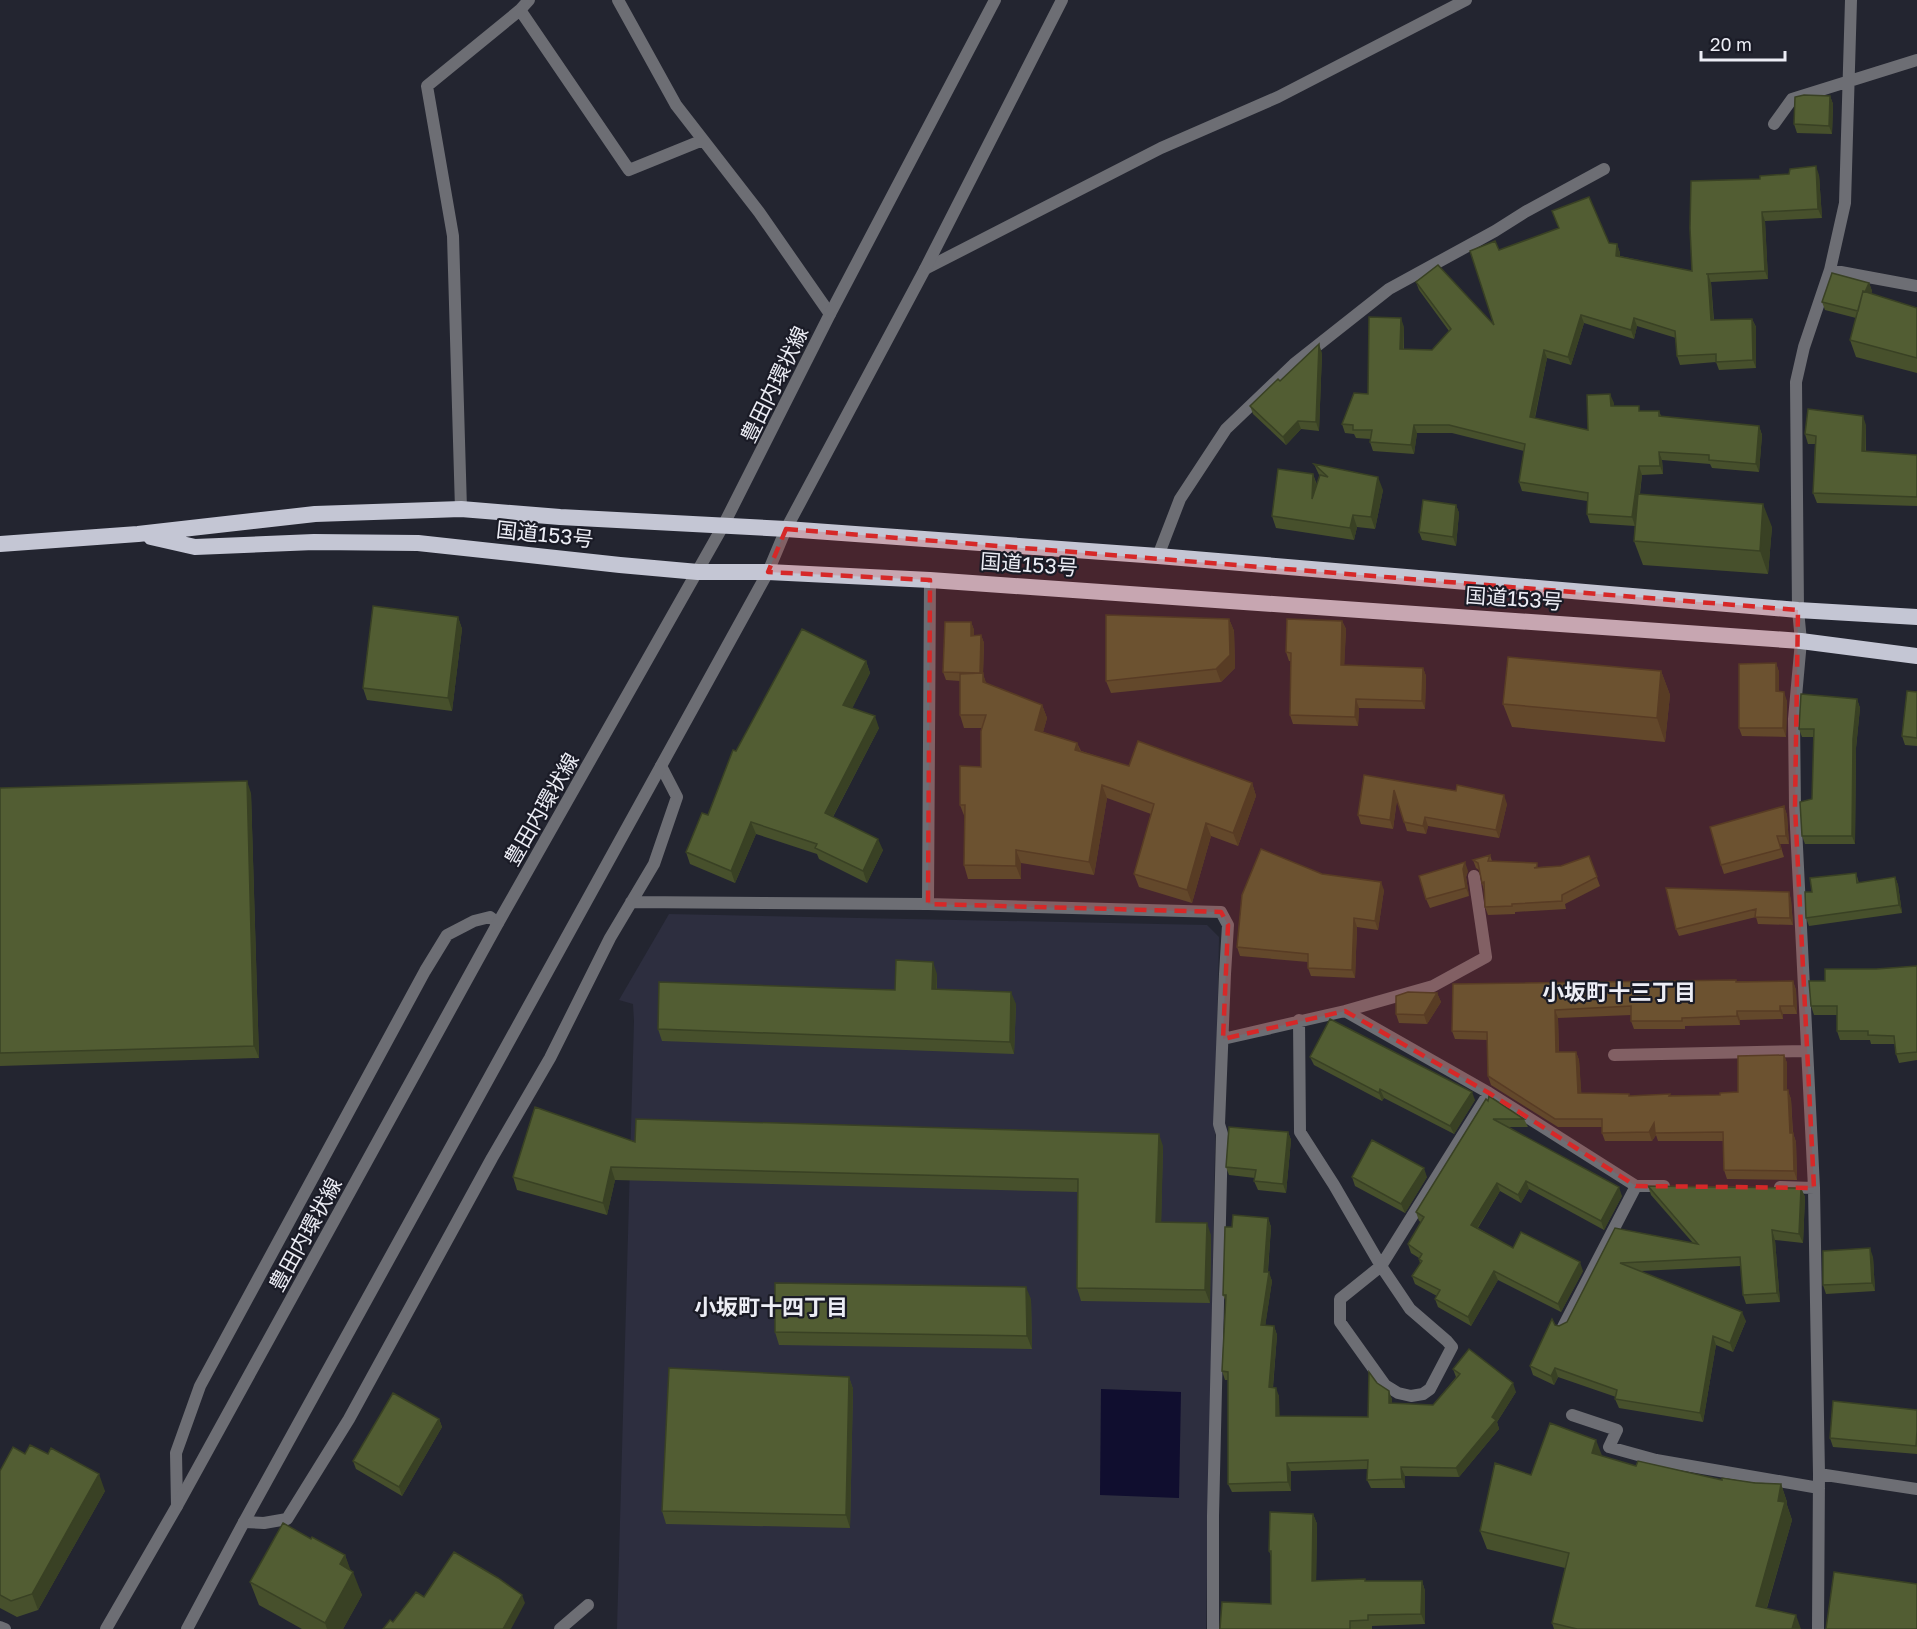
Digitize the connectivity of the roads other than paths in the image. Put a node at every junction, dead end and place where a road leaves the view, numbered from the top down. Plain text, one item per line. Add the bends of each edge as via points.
1 (529, 0) edge
2 (618, 0) edge
3 (995, 0) edge
4 (1062, 0) edge
5 (1466, 0) edge
6 (1851, 0) edge
7 (520, 10) junction
8 (1917, 60) edge
9 (1849, 82) junction
10 (1774, 124) dead end
11 (703, 140) junction
12 (1604, 169) dead end
13 (925, 269) junction
14 (1830, 270) junction
15 (1917, 286) edge
16 (830, 314) junction
17 (461, 509) junction
18 (723, 526) junction
19 (786, 529) junction
20 (138, 534) junction
21 (0, 544) edge
22 (1158, 556) junction
23 (698, 572) junction
24 (768, 572) junction
25 (930, 580) junction
26 (1798, 610) junction
27 (1916, 617) edge
28 (1802, 641) junction
29 (1917, 656) edge
30 (661, 766) junction
31 (1474, 876) edge
32 (631, 902) junction
33 (928, 904) junction
34 (498, 923) junction
35 (1345, 1011) junction
36 (1299, 1020) junction
37 (1223, 1039) junction
38 (1808, 1051) junction
39 (1614, 1055) dead end
40 (1489, 1093) junction
41 (1635, 1186) junction
42 (1671, 1186) edge
43 (1767, 1187) edge
44 (1814, 1188) junction
45 (1380, 1266) junction
46 (1563, 1327) edge
47 (1572, 1415) dead end
48 (1819, 1474) junction
49 (1819, 1488) junction
50 (1917, 1489) edge
51 (177, 1506) junction
52 (244, 1522) junction
53 (588, 1605) dead end
54 (0, 1627) edge
55 (5, 1629) edge
56 (106, 1629) edge
57 (187, 1629) edge
58 (560, 1629) edge
59 (1213, 1629) edge
60 (1818, 1629) edge

1 - 7 street
2 - 11 street via 676,105
3 - 16 street, 豊田内環状線
4 - 13 street
5 - 13 street via 1278,97 1161,148
6 - 9 street
7 - 11 street via 629,170
7 - 17 street via 427,86 453,236
8 - 9 street
9 - 10 street via 1792,99
9 - 14 street via 1845,203
11 - 16 street
12 - 22 street via 1389,289 1294,364 1226,429 1180,499
13 - 19 street
14 - 15 street
14 - 26 street via 1796,382
16 - 18 street, 豊田内環状線
17 - 18 highway, 国道153号
17 - 20 highway, 国道153号 via 315,514
18 - 19 highway, 国道153号
18 - 23 street, 豊田内環状線
19 - 22 highway, 国道153号
19 - 24 street
20 - 21 highway, 国道153号
20 - 23 highway, 国道153号 via 195,548 418,543
22 - 26 highway, 国道153号
23 - 24 highway, 国道153号
23 - 34 street, 豊田内環状線
24 - 25 highway, 国道153号
24 - 30 street
25 - 28 highway, 国道153号
25 - 33 street
26 - 27 highway, 国道153号
26 - 28 street
28 - 29 highway, 国道153号
28 - 38 street via 1794,719 1795,807
30 - 32 street via 676,797 654,864
30 - 52 street
31 - 35 street via 1486,957 1432,987
32 - 33 street
32 - 52 street via 550,1058 349,1419 287,1519
33 - 37 street via 1221,912 1228,925
34 - 51 street, 豊田内環状線
34 - 51 street via 490,917 447,935 330,1144 200,1386 176,1453
35 - 36 street
35 - 40 street
36 - 37 street
36 - 45 street via 1300,1132
37 - 59 street
38 - 39 street
38 - 44 street
40 - 41 street
40 - 45 street
41 - 42 street
41 - 46 street
43 - 44 street
44 - 48 street
45 - 45 street via 1410,1309 1452,1347 1430,1389 1423,1394 1398,1393 1385,1385 1340,1322 1340,1299
47 - 49 street via 1617,1430 1609,1447 1656,1460
48 - 49 street
48 - 50 street
49 - 60 street
51 - 56 street, 豊田内環状線
52 - 57 street
53 - 58 street
54 - 55 street

